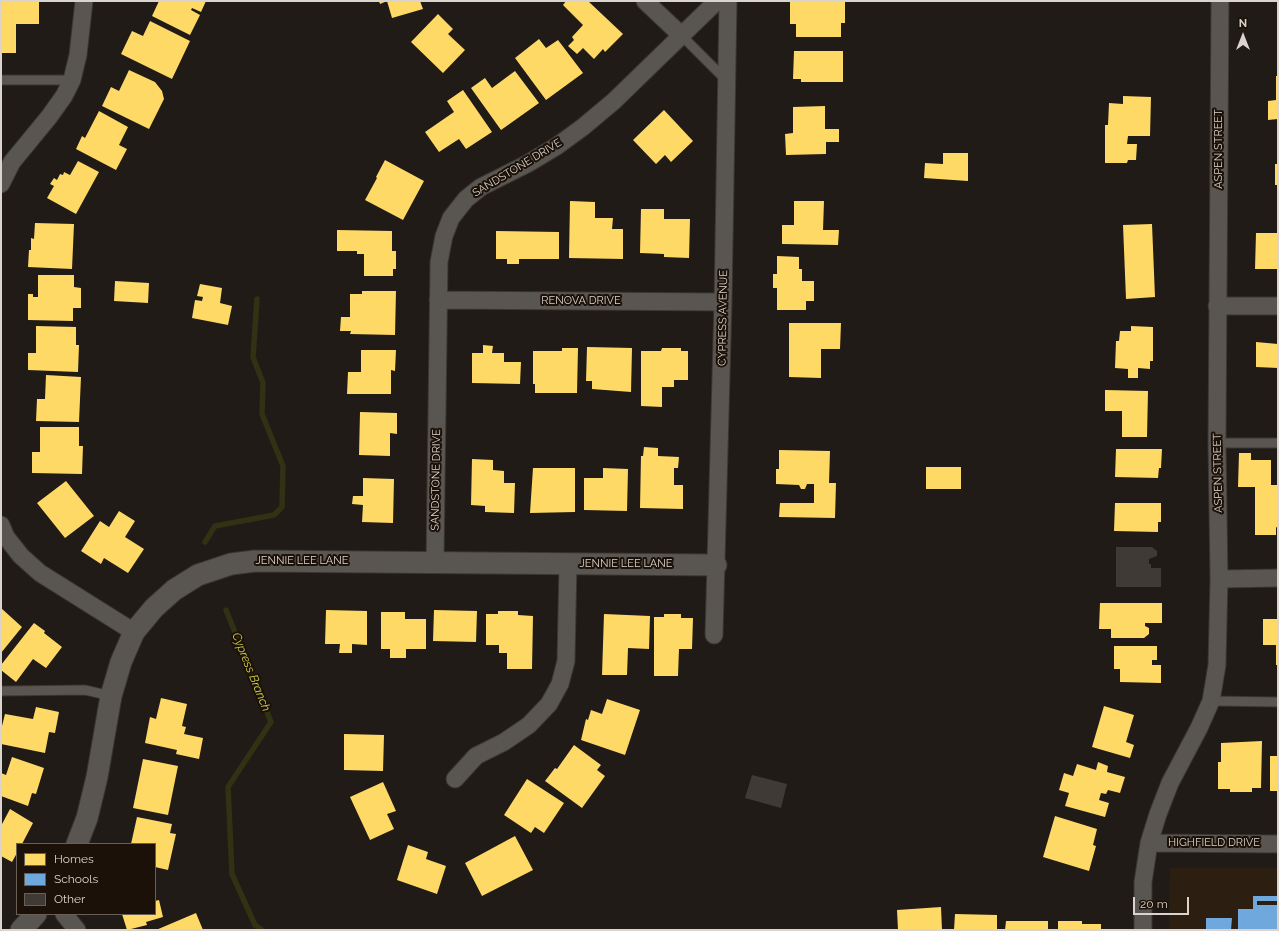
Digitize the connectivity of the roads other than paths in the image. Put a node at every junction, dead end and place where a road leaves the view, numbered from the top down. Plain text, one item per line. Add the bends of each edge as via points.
1 (84, 1) edge
2 (645, 1) edge
3 (716, 1) edge
4 (728, 1) edge
5 (1220, 1) edge
6 (681, 35) junction
7 (1, 80) edge
8 (72, 80) junction
9 (727, 81) junction
10 (1, 184) edge
11 (438, 300) junction
12 (723, 302) junction
13 (1217, 306) junction
14 (1278, 306) edge
15 (1217, 443) junction
16 (1278, 443) edge
17 (1, 525) edge
18 (435, 562) junction
19 (568, 563) junction
20 (716, 565) junction
21 (1278, 578) edge
22 (1219, 579) junction
23 (134, 632) junction
24 (714, 635) dead end
25 (1, 690) edge
26 (111, 696) junction
27 (1211, 701) junction
28 (1278, 702) edge
29 (455, 779) dead end
30 (77, 843) edge
31 (1149, 843) junction
32 (1278, 844) edge
33 (35, 915) edge
34 (65, 915) edge
35 (21, 930) edge
36 (77, 930) edge
37 (1143, 930) edge

1 - 8 street via 78,55
2 - 6 street
3 - 6 street, SANDSTONE DRIVE
4 - 9 street, CYPRESS AVENUE
5 - 13 street, ASPEN STREET
6 - 9 lane
6 - 11 street, SANDSTONE DRIVE via 614,101 583,127 533,160 481,187 466,199 451,218 444,236 439,262
7 - 8 lane
8 - 10 street via 49,117 12,162
9 - 12 street, CYPRESS AVENUE
11 - 12 street, RENOVA DRIVE
11 - 18 street, SANDSTONE DRIVE
12 - 20 street, CYPRESS AVENUE
13 - 14 street
13 - 15 street, ASPEN STREET
15 - 16 lane
15 - 22 street, ASPEN STREET
17 - 23 street via 6,537 21,556 40,573
18 - 19 street, JENNIE LEE LANE
18 - 23 street, JENNIE LEE LANE via 287,560 231,564 198,576 174,590 154,608
19 - 20 street, JENNIE LEE LANE
19 - 29 street via 566,661 560,684 549,704 529,725 504,742 476,756
20 - 24 street, CYPRESS AVENUE
21 - 22 street
22 - 27 street, ASPEN STREET via 1217,665
23 - 26 street, JENNIE LEE LANE via 121,662
25 - 26 lane via 86,690
26 - 30 street, JENNIE LEE LANE via 97,777 87,818
27 - 28 lane
27 - 31 street, ASPEN STREET via 1170,783
31 - 32 street, HIGHFIELD DRIVE
31 - 37 street, ASPEN STREET via 1143,882
33 - 35 street
34 - 36 street

